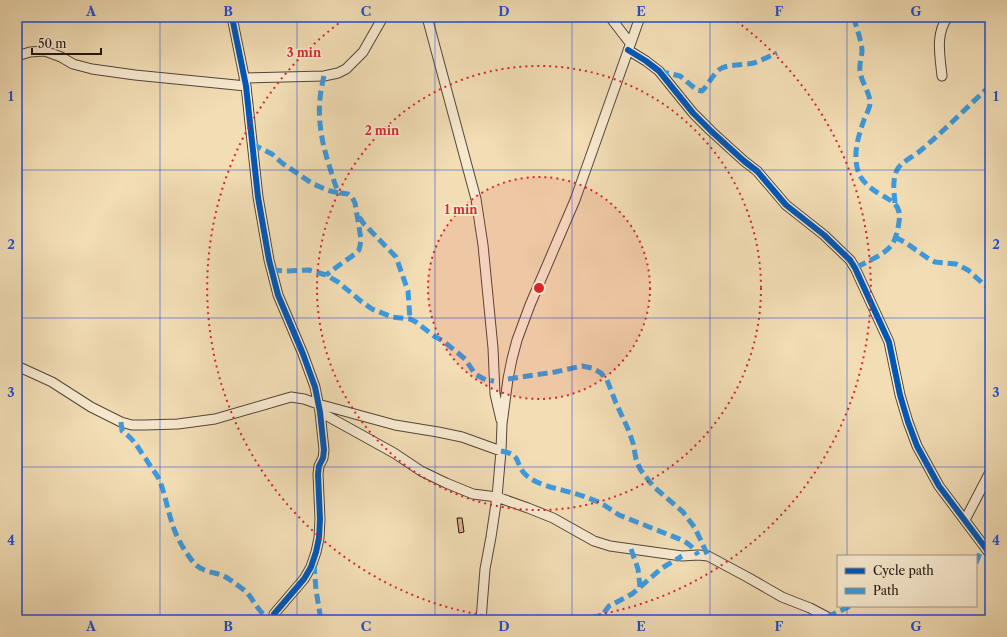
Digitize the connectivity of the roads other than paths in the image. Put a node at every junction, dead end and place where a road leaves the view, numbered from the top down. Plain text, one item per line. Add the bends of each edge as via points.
1 (232, 17) edge
2 (383, 17) edge
3 (427, 17) edge
4 (610, 17) edge
5 (640, 17) edge
6 (948, 17) edge
7 (629, 47) junction
8 (17, 56) edge
9 (942, 76) dead end
10 (245, 82) junction
11 (17, 360) edge
12 (19, 368) edge
13 (319, 408) junction
14 (502, 424) junction
15 (501, 451) junction
16 (990, 472) edge
17 (496, 497) junction
18 (965, 520) junction
19 (990, 554) edge
20 (274, 620) edge
21 (481, 620) edge
22 (832, 620) edge

1 - 10 street
2 - 10 street via 363,52 346,70 324,76
3 - 14 street via 476,199 493,348 495,394
4 - 7 street
5 - 7 street
6 - 9 street via 940,34
7 - 14 street via 575,200 517,340 508,379
7 - 18 street via 659,72 711,131 757,170 786,205 824,235 850,260 888,342 900,396 918,446 939,486
8 - 10 street via 45,51 73,64 92,69 135,75
10 - 13 street via 258,197 269,260 278,295 315,387
11 - 12 street
12 - 13 street via 52,382 91,406 132,425 178,424 215,419 291,397 304,399
13 - 15 street via 462,437
13 - 17 street via 421,471 473,494
13 - 20 street via 324,450 318,474 318,545 304,579 274,614
14 - 15 street
15 - 17 street
16 - 18 street
17 - 21 street via 485,569
17 - 22 street via 552,518 610,546 682,556 708,556 782,597
18 - 19 street

